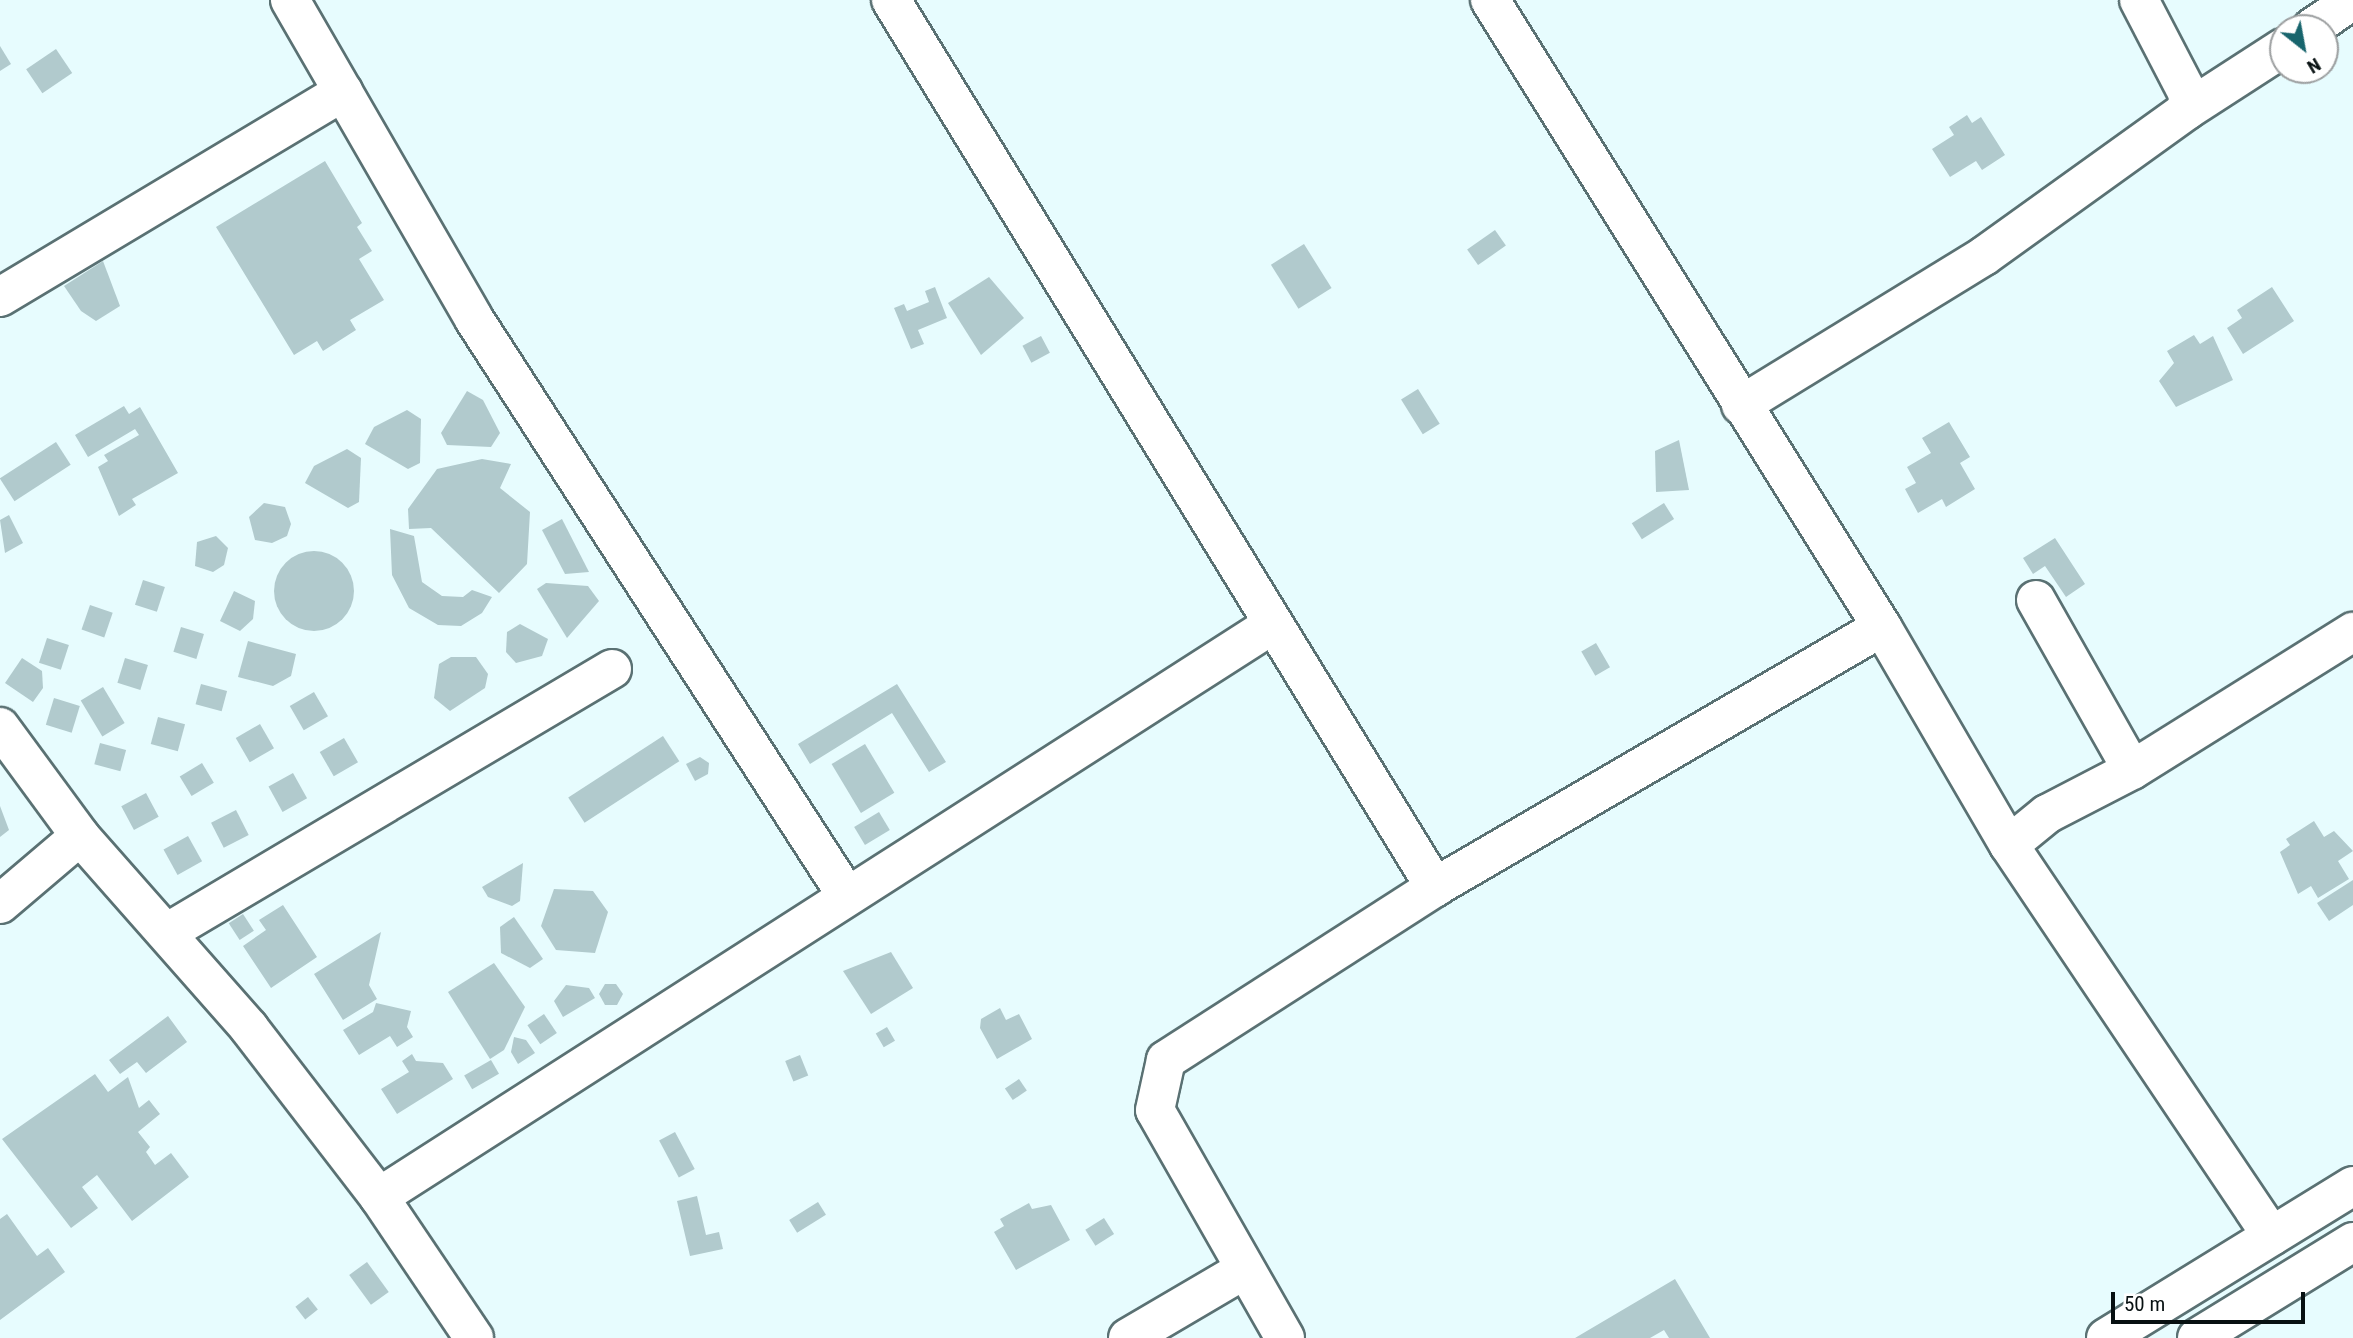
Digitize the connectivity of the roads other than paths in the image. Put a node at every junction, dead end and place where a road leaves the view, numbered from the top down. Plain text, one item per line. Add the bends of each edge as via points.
1 (290, 0) edge
2 (891, 0) edge
3 (1490, 0) edge
4 (2139, 0) edge
5 (2353, 0) edge
6 (2332, 14) edge
7 (2269, 57) edge
8 (343, 92) junction
9 (2187, 110) junction
10 (0, 297) edge
11 (1741, 405) junction
12 (2036, 600) dead end
13 (1270, 626) junction
14 (1882, 627) junction
15 (2353, 632) edge
16 (612, 669) dead end
17 (0, 727) edge
18 (2132, 769) junction
19 (80, 836) junction
20 (2009, 845) junction
21 (1435, 887) junction
22 (845, 893) junction
23 (0, 904) edge
24 (168, 932) junction
25 (2353, 1186) edge
26 (379, 1197) junction
27 (2272, 1236) junction
28 (2353, 1242) edge
29 (1244, 1270) junction
30 (474, 1338) edge
31 (1128, 1338) edge
32 (1285, 1338) edge
33 (2106, 1338) edge
34 (2197, 1338) edge

1 - 8 street
2 - 13 street
3 - 11 street
4 - 9 street via 2188,94
5 - 6 street
7 - 9 street
8 - 10 street
8 - 22 street via 474,320
9 - 11 street via 1984,256
11 - 14 street
12 - 18 street
13 - 21 street
13 - 22 street
14 - 20 street
14 - 21 street
15 - 18 street
16 - 24 street
17 - 19 street
18 - 20 street via 2047,814
19 - 23 street
19 - 24 street
20 - 27 street
21 - 29 street via 1166,1060 1156,1110
22 - 26 street
24 - 26 street
25 - 27 street
26 - 30 street
27 - 33 street
28 - 34 street
29 - 31 street
29 - 32 street

